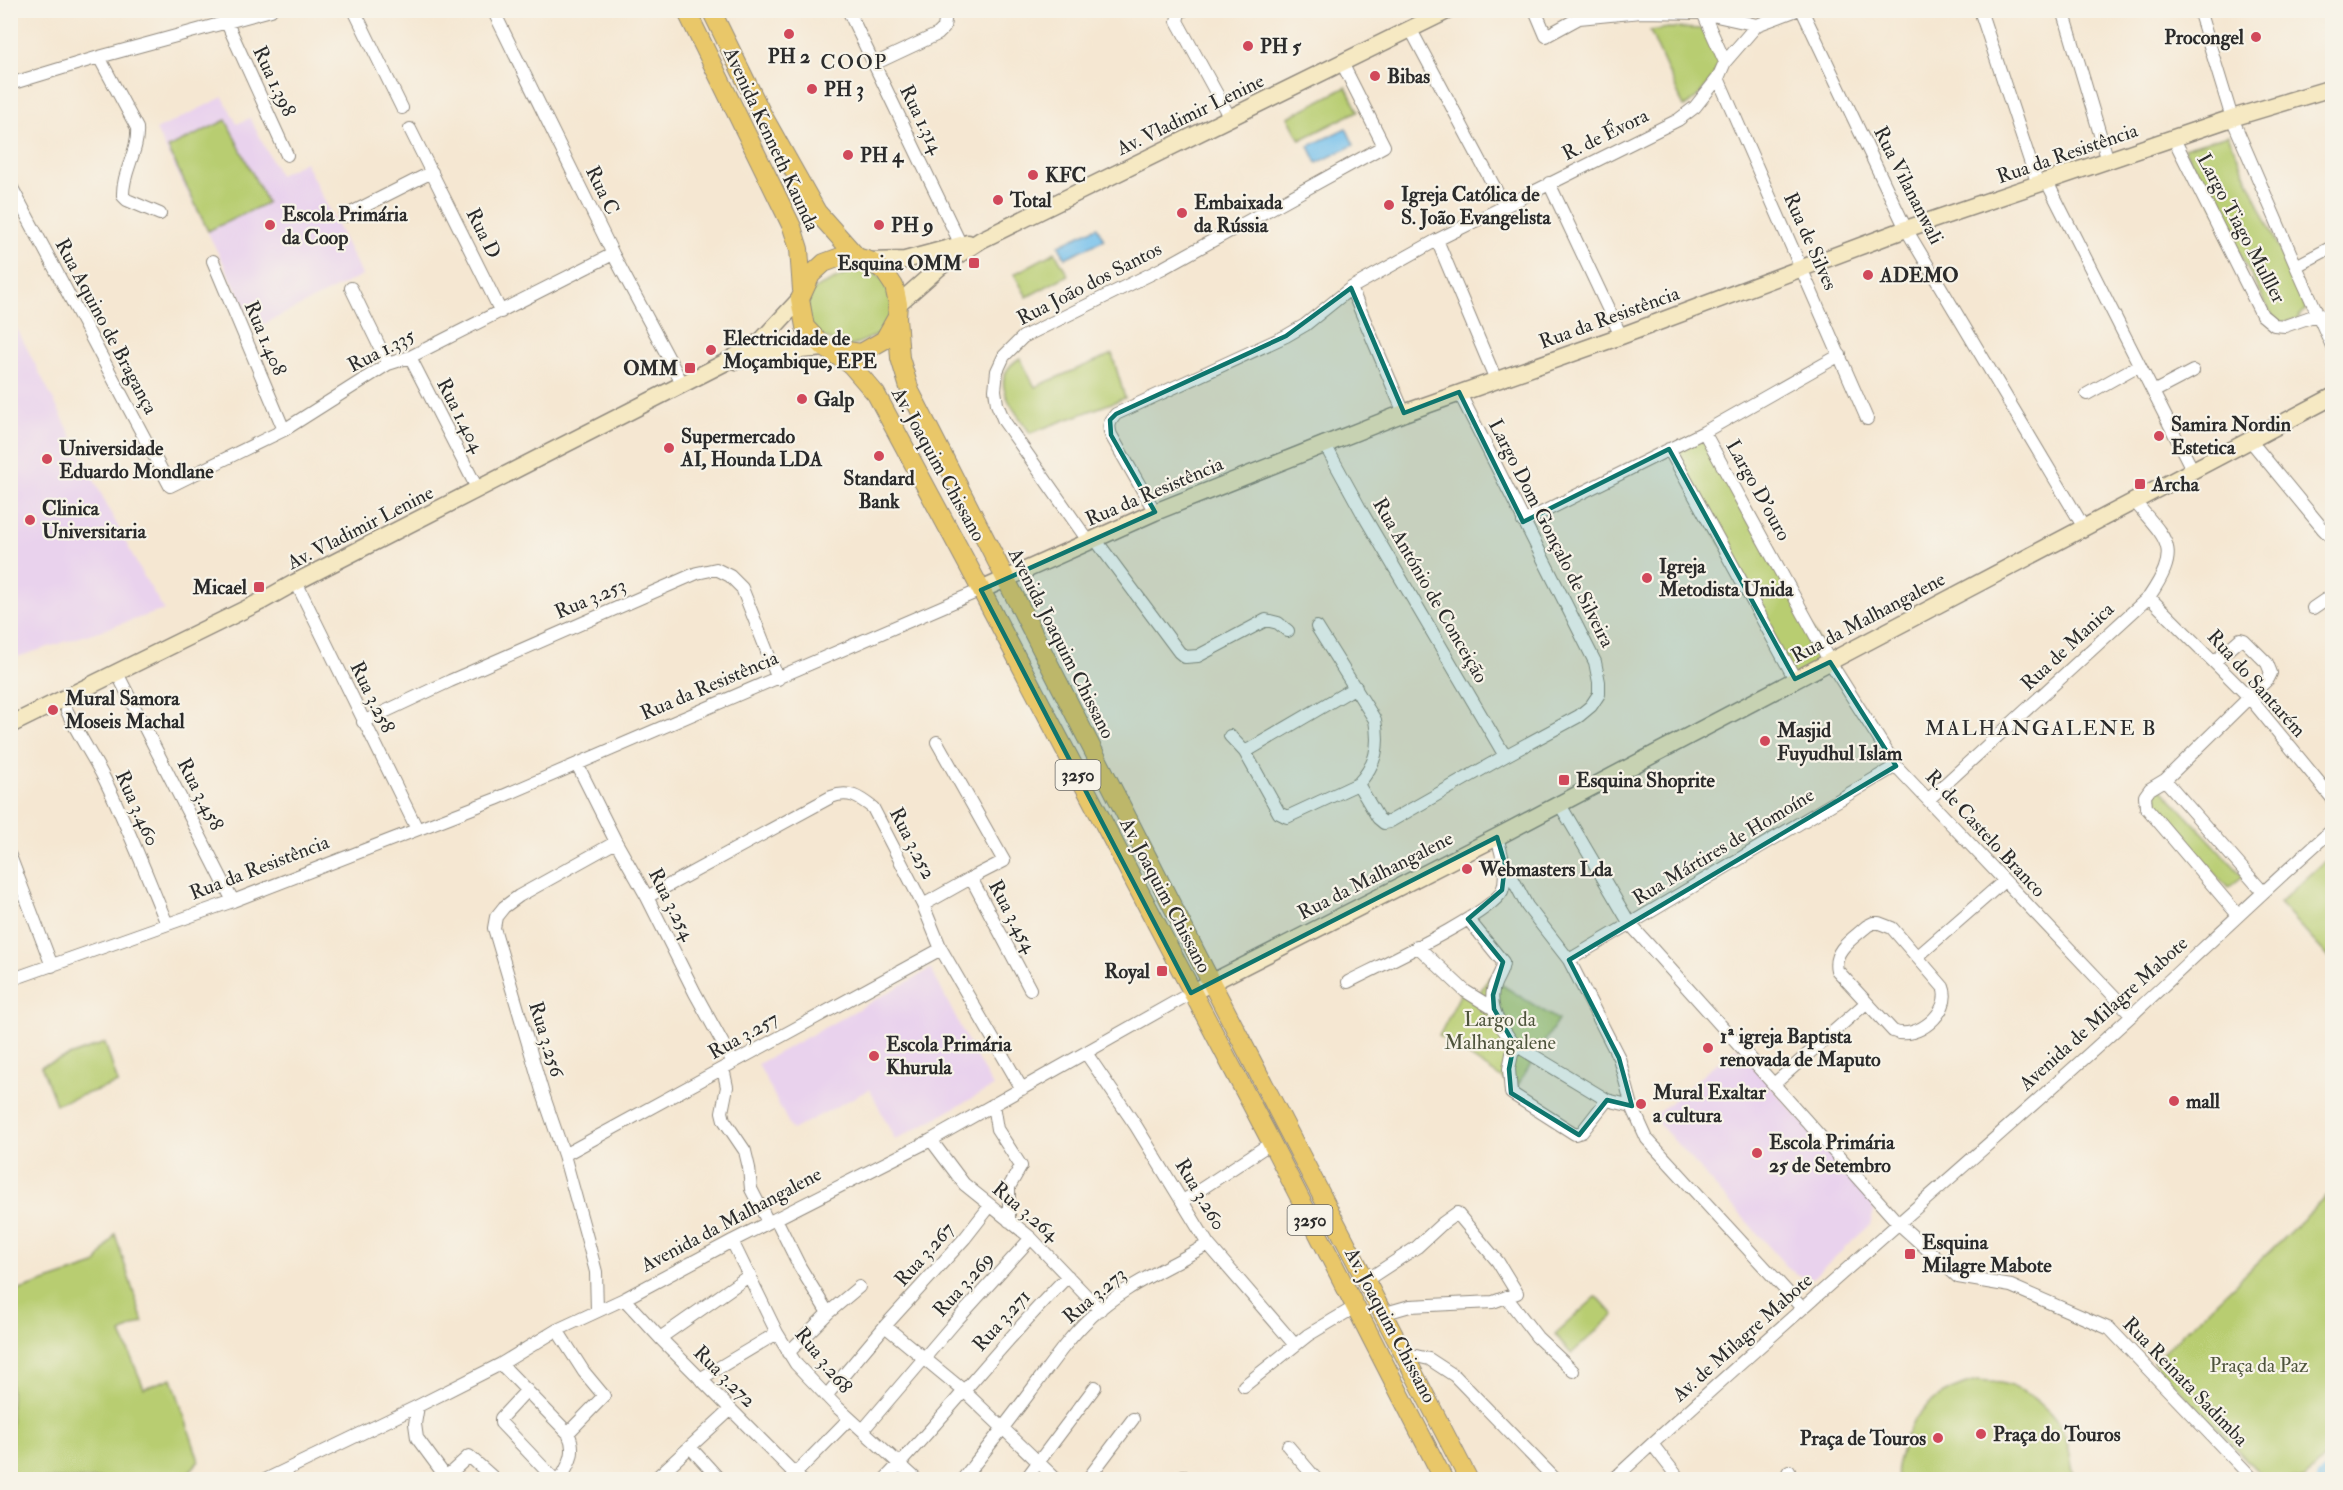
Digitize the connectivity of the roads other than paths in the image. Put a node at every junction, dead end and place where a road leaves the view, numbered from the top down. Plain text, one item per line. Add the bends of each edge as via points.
1 (271, 10) edge
2 (354, 10) edge
3 (493, 10) edge
4 (686, 10) edge
5 (711, 10) edge
6 (848, 10) edge
7 (940, 10) edge
8 (1184, 10) edge
9 (1449, 10) edge
10 (1534, 10) edge
11 (1797, 10) edge
12 (1802, 10) edge
13 (1980, 10) edge
14 (2063, 10) edge
15 (2199, 10) edge
16 (1702, 13) junction
17 (227, 23) junction
18 (1757, 25) junction
19 (1411, 30) junction
20 (99, 57) junction
21 (1725, 62) junction
22 (1342, 63) junction
23 (874, 64) junction
24 (1718, 78) junction
25 (10, 84) edge
26 (2332, 88) edge
27 (402, 108) dead end
28 (1230, 118) junction
29 (2232, 118) junction
30 (411, 129) dead end
31 (2174, 139) junction
32 (287, 155) dead end
33 (2108, 161) junction
34 (432, 172) junction
35 (1549, 183) junction
36 (2043, 183) junction
37 (10, 184) edge
38 (1504, 205) junction
39 (159, 214) dead end
40 (345, 216) dead end
41 (1906, 229) junction
42 (1437, 240) junction
43 (2332, 247) edge
44 (964, 248) junction
45 (613, 254) junction
46 (863, 259) junction
47 (213, 261) dead end
48 (2296, 266) junction
49 (1801, 268) junction
50 (351, 288) dead end
51 (1351, 288) junction
52 (801, 294) junction
53 (898, 310) junction
54 (501, 312) junction
55 (2319, 314) junction
56 (1620, 336) junction
57 (2332, 346) edge
58 (825, 348) junction
59 (1840, 355) junction
60 (410, 357) junction
61 (726, 362) junction
62 (388, 364) junction
63 (2139, 365) junction
64 (2193, 371) dead end
65 (1496, 380) junction
66 (689, 381) junction
67 (1459, 392) junction
68 (2153, 392) junction
69 (2086, 394) dead end
70 (2332, 397) edge
71 (1404, 413) junction
72 (1867, 419) dead end
73 (284, 430) junction
74 (1704, 432) junction
75 (2249, 439) junction
76 (1324, 443) junction
77 (1669, 449) junction
78 (2192, 469) junction
79 (170, 486) joint
80 (478, 490) junction
81 (2134, 501) junction
82 (1155, 512) junction
83 (1523, 522) junction
84 (2083, 526) junction
85 (2332, 538) edge
86 (1092, 541) junction
87 (1004, 580) junction
88 (296, 582) junction
89 (981, 590) junction
90 (2332, 595) edge
91 (2149, 597) junction
92 (2313, 608) dead end
93 (1317, 627) dead end
94 (1288, 632) dead end
95 (1830, 662) junction
96 (2214, 662) junction
97 (117, 673) junction
98 (778, 679) junction
99 (1795, 679) junction
100 (1356, 687) junction
101 (2249, 697) junction
102 (67, 711) dead end
103 (363, 722) junction
104 (10, 725) edge
105 (1230, 736) dead end
106 (937, 742) dead end
107 (1245, 752) junction
108 (1505, 756) junction
109 (577, 764) junction
110 (1896, 766) junction
111 (2165, 780) junction
112 (1358, 784) junction
113 (2332, 798) edge
114 (1929, 800) junction
115 (1561, 802) junction
116 (417, 829) junction
117 (2332, 830) edge
118 (1497, 837) junction
119 (616, 842) junction
120 (10, 856) edge
121 (1505, 864) junction
122 (971, 878) junction
123 (2004, 881) junction
124 (2263, 892) junction
125 (647, 897) junction
126 (233, 901) junction
127 (922, 905) junction
128 (2238, 915) junction
129 (1468, 919) junction
130 (167, 924) junction
131 (1630, 924) junction
132 (1418, 946) junction
133 (941, 949) junction
134 (1917, 957) junction
135 (1569, 960) junction
136 (52, 966) junction
137 (10, 980) edge
138 (1211, 982) junction
139 (1348, 982) dead end
140 (1030, 989) dead end
141 (1191, 993) junction
142 (1866, 1003) junction
143 (1494, 1009) junction
144 (2132, 1015) junction
145 (1514, 1044) junction
146 (1086, 1053) junction
147 (728, 1065) junction
148 (1774, 1084) junction
149 (1022, 1089) junction
150 (1606, 1100) junction
151 (993, 1105) junction
152 (1632, 1106) junction
153 (931, 1140) junction
154 (1271, 1143) junction
155 (564, 1155) junction
156 (1183, 1201) junction
157 (990, 1206) junction
158 (772, 1221) junction
159 (1009, 1221) junction
160 (1898, 1223) junction
161 (1031, 1238) junction
162 (732, 1241) junction
163 (1208, 1244) junction
164 (750, 1275) junction
165 (1068, 1276) junction
166 (1365, 1281) junction
167 (859, 1287) dead end
168 (1507, 1298) junction
169 (624, 1299) junction
170 (1355, 1307) junction
171 (1802, 1308) junction
172 (597, 1310) junction
173 (1100, 1310) junction
174 (828, 1313) junction
175 (1382, 1314) junction
176 (885, 1326) junction
177 (557, 1330) junction
178 (777, 1333) junction
179 (660, 1338) junction
180 (1295, 1345) junction
181 (788, 1353) junction
182 (1403, 1353) junction
183 (925, 1357) junction
184 (501, 1364) junction
185 (1573, 1371) dead end
186 (700, 1379) junction
187 (1244, 1386) dead end
188 (1095, 1387) dead end
189 (527, 1390) junction
190 (964, 1391) junction
191 (826, 1396) junction
192 (418, 1406) junction
193 (730, 1410) junction
194 (849, 1419) junction
195 (1133, 1419) dead end
196 (1004, 1428) junction
197 (863, 1430) junction
198 (568, 1433) junction
199 (1652, 1444) junction
200 (1288, 1446) dead end
201 (690, 1447) junction
202 (1038, 1462) junction
203 (900, 1463) junction
204 (447, 1478) edge
205 (795, 1478) edge
206 (265, 1479) edge
207 (496, 1479) edge
208 (555, 1479) edge
209 (560, 1479) edge
210 (654, 1479) edge
211 (720, 1479) edge
212 (884, 1479) edge
213 (917, 1479) edge
214 (962, 1479) edge
215 (1025, 1479) edge
216 (1057, 1479) edge
217 (1087, 1479) edge
218 (1317, 1479) edge
219 (1444, 1479) edge
220 (1469, 1479) edge
221 (1556, 1479) edge
222 (1613, 1479) edge
223 (1680, 1479) edge
224 (2254, 1479) edge

1 - 17 street
2 - 27 street
3 - 45 street, Rua C
4 - 52 main road, Avenida Kenneth Kaunda via 792,227 799,249
5 - 46 main road, Avenida Kenneth Kaunda via 762,114 817,212
6 - 23 street, Rua 1.314
7 - 23 street via 945,20 938,34
8 - 28 street via 1177,21
9 - 19 street, Av. Vladimir Lenine
10 - 16 street via 1546,36 1580,18 1641,12
11 - 18 street
12 - 41 street, Rua Vilananwali
13 - 36 street
14 - 33 street
15 - 29 street, Largo Tiago Mulller
16 - 18 street
16 - 21 street
17 - 20 street
17 - 32 street, Rua 1.398
18 - 21 street, R. de Évora
19 - 22 street, Av. Vladimir Lenine
19 - 38 street
20 - 25 street
20 - 39 street via 136,128 123,196
21 - 24 street, R. de Évora
22 - 28 street, Av. Vladimir Lenine
22 - 86 street, Rua João dos Santos via 1384,146 1163,268 1023,337 1004,356 995,390 1004,421
23 - 44 street, Rua 1.314
24 - 35 street, R. de Évora via 1678,120
24 - 49 street, Rua de Silves
26 - 29 street, Rua da Resistência
28 - 44 street, Av. Vladimir Lenine
29 - 31 street, Rua da Resistência
29 - 48 street, Largo Tiago Mulller
30 - 34 street, Rua D
31 - 33 street, Rua da Resistência
31 - 55 street, Largo Tiago Mulller via 2262,315 2274,325 2285,326
33 - 36 street, Rua da Resistência
34 - 40 street
34 - 54 street, Rua D
35 - 38 street, R. de Évora
35 - 56 street
36 - 41 street, Rua da Resistência
36 - 63 street
37 - 79 street, Rua Aquino de Bragança
38 - 42 street, R. de Évora
41 - 49 street, Rua da Resistência
41 - 84 street, Rua Vilananwali
42 - 51 street, R. de Évora
42 - 65 street
43 - 48 street
44 - 46 street, Av. Vladimir Lenine via 905,260
44 - 53 street, Av. Vladimir Lenine
45 - 54 street, Rua 1.335
45 - 66 street, Rua C
46 - 52 main road via 840,257 824,264 811,275
46 - 53 main road via 884,271 894,286
47 - 73 street, Rua 1.408
48 - 55 street, Largo Tiago Mulller
49 - 56 street, Rua da Resistência
49 - 59 street, Rua de Silves
50 - 62 street
51 - 71 street
51 - 82 street, R. de Évora via 1286,336 1110,420 1111,435
52 - 58 main road via 805,327
52 - 61 street, Av. Vladimir Lenine via 762,340
53 - 58 main road via 884,340 861,353
53 - 87 main road, Avenida Joaquim Chissano via 900,358 906,384
54 - 60 street, Rua 1.335
55 - 57 street
56 - 65 street, Rua da Resistência
58 - 61 street, Av. Vladimir Lenine
58 - 89 main road, Av. Joaquim Chissano / 3250 via 851,365 876,394
59 - 72 street, Rua de Silves
59 - 74 street
60 - 62 street, Rua 1.335
60 - 80 street, Rua 1.404
61 - 66 street, Av. Vladimir Lenine
62 - 73 street, Rua 1.335
63 - 68 street
63 - 69 street
64 - 68 street
65 - 67 street, Rua da Resistência
66 - 80 street, Av. Vladimir Lenine
67 - 71 street, Rua da Resistência
67 - 83 street, Largo Dom Gonçalo de Silveira
68 - 78 street
70 - 75 street, Rua da Malhangalene
71 - 76 street, Rua da Resistência
73 - 79 street, Rua 1.335
74 - 77 street
74 - 95 street, Largo D'ouro
75 - 78 street, Rua da Malhangalene
75 - 85 street
76 - 82 street, Rua da Resistência
76 - 108 street, Rua António de Conceição
77 - 83 street
77 - 99 street
78 - 81 street, Rua da Malhangalene
80 - 88 street, Av. Vladimir Lenine
81 - 84 street, Rua da Malhangalene
81 - 91 street, Rua de Manica via 2167,545 2168,566
82 - 86 street, Rua da Resistência
83 - 108 street, Largo Dom Gonçalo de Silveira via 1595,662 1599,694 1579,716
84 - 95 street, Rua da Malhangalene
86 - 87 street, Rua da Resistência
86 - 94 street, Rua João dos Santos via 1185,657 1198,656 1266,620 1278,623
87 - 89 street, Rua da Resistência
87 - 138 main road, Avenida Joaquim Chissano
88 - 97 street, Av. Vladimir Lenine
88 - 103 street, Rua 3.258
89 - 98 street, Rua da Resistência
89 - 141 main road, Av. Joaquim Chissano / 3250
90 - 92 street
91 - 96 street, Rua do Santarém
91 - 114 street, Rua de Manica
93 - 100 street
95 - 99 street, Rua da Malhangalene
95 - 110 street, R. de Castelo Branco
96 - 101 street, Rua do Santarém
96 - 101 street via 2240,639 2267,663 2271,673
97 - 104 street, Av. Vladimir Lenine
97 - 126 street, Rua 3.458
98 - 103 street, Rua 3.253 via 742,588 716,569 698,573 567,629
98 - 109 street, Rua da Resistência
99 - 115 street, Rua da Malhangalene
100 - 107 street
100 - 112 street via 1375,720 1378,735 1374,762
101 - 111 street
101 - 113 street, Rua do Santarém
102 - 130 street, Rua 3.460 via 118,808
103 - 116 street, Rua 3.258
105 - 107 street
106 - 122 street via 1004,861
107 - 112 street via 1279,813 1287,817
108 - 112 street via 1384,823
109 - 116 street, Rua da Resistência
109 - 119 street, Rua 3.254
110 - 114 street, R. de Castelo Branco
110 - 131 street, Rua Mártires de Homoíne
111 - 124 street
111 - 128 street via 2145,796 2146,807
114 - 123 street, R. de Castelo Branco
115 - 118 street, Rua da Malhangalene
115 - 131 street, Rua Reinata Sadimba
116 - 126 street, Rua da Resistência
117 - 124 street, Avenida de Milagre Mabote
118 - 121 street
118 - 138 street, Rua da Malhangalene
119 - 125 street, Rua 3.254
119 - 155 street, Rua 3.256 via 519,896 496,917 494,928
120 - 136 street
121 - 129 street via 1502,890 1492,903
121 - 135 street via 1527,906
122 - 127 street, Rua 3.454
122 - 140 street, Rua 3.454
123 - 134 street
123 - 144 street, R. de Castelo Branco
124 - 128 street, Avenida de Milagre Mabote
125 - 127 street, Rua 3.252 via 843,792 861,798 873,808
125 - 147 street, Rua 3.254
126 - 130 street, Rua da Resistência
127 - 133 street, Rua 3.252
128 - 144 street, Avenida de Milagre Mabote
129 - 132 street
129 - 143 street via 1503,962 1493,988
130 - 136 street, Rua da Resistência
131 - 135 street, Rua Mártires de Homoíne
131 - 148 street, Rua Reinata Sadimba
132 - 139 street
132 - 143 street via 1465,991
133 - 147 street, Rua 3.257
133 - 149 street, Rua 3.252
134 - 142 street via 1943,987 1946,999 1941,1010 1919,1030 1900,1034 1893,1031
134 - 142 street via 1892,928 1879,923 1867,926 1839,951 1836,964 1840,975
135 - 152 street via 1619,1058
136 - 137 street, Rua da Resistência
138 - 141 street, Avenida da Malhangalene
138 - 166 main road, Av. Joaquim Chissano
141 - 146 street, Avenida da Malhangalene
141 - 154 main road, Av. Joaquim Chissano / 3250
142 - 148 street
143 - 145 street
144 - 160 street, Avenida de Milagre Mabote
145 - 150 street
145 - 150 street via 1509,1069 1511,1093 1575,1134 1582,1132
146 - 149 street, Avenida da Malhangalene
146 - 156 street, Rua 3.260
147 - 155 street, Rua 3.257
147 - 158 street via 724,1120 745,1151 751,1189
148 - 160 street, Rua Reinata Sadimba
149 - 151 street, Avenida da Malhangalene
150 - 152 street
151 - 153 street, Avenida da Malhangalene
151 - 159 street via 997,1129 1022,1166 1009,1186
152 - 171 street via 1647,1139
153 - 157 street, Rua 3.264 via 964,1184
153 - 158 street, Avenida da Malhangalene
154 - 156 street
154 - 170 main road, Av. Joaquim Chissano / 3250
155 - 172 street, Rua 3.256 via 596,1272
156 - 163 street, Rua 3.260
157 - 159 street, Rua 3.264
157 - 176 street, Rua 3.267
158 - 162 street, Avenida da Malhangalene
158 - 174 street
159 - 161 street, Rua 3.264
160 - 171 street, Av. de Milagre Mabote
160 - 224 street, Rua Reinata Sadimba via 1958,1277 2011,1286 2109,1329
161 - 165 street, Rua 3.264
161 - 183 street, Rua 3.269
162 - 164 street, Rua 3.268
162 - 169 street, Avenida da Malhangalene
163 - 173 street, Rua 3.273 via 1142,1279
163 - 180 street, Rua 3.260
164 - 178 street, Rua 3.268
164 - 179 street
165 - 173 street, Rua 3.264
165 - 190 street, Rua 3.271
166 - 168 street via 1417,1247 1457,1213 1498,1262 1516,1291 1516,1295
166 - 175 main road, Av. Joaquim Chissano
167 - 174 street
168 - 175 street via 1410,1306
168 - 185 street via 1537,1337
169 - 172 street, Avenida da Malhangalene
169 - 179 street, Rua 3.272
170 - 180 street
170 - 219 main road, Av. Joaquim Chissano / 3250
171 - 199 street, Av. de Milagre Mabote
172 - 177 street, Avenida da Malhangalene
173 - 196 street, Rua 3.273 via 1066,1344
174 - 181 street
175 - 182 main road, Av. Joaquim Chissano
176 - 183 street
176 - 191 street, Rua 3.267
177 - 184 street, Avenida da Malhangalene
177 - 198 street via 604,1396
178 - 181 street, Rua 3.268
178 - 186 street
179 - 186 street, Rua 3.272
180 - 187 street
181 - 191 street, Rua 3.268
182 - 220 main road, Av. Joaquim Chissano
182 - 221 street via 1429,1359 1455,1376
183 - 190 street
183 - 197 street, Rua 3.269
184 - 189 street
184 - 192 street, Avenida da Malhangalene
186 - 193 street, Rua 3.272
188 - 202 street
189 - 198 street
189 - 208 street via 501,1418 501,1423
190 - 196 street
190 - 203 street, Rua 3.271
191 - 194 street, Rua 3.268
192 - 204 street via 417,1438
192 - 206 street, Avenida da Malhangalene
193 - 201 street
193 - 205 street, Rua 3.272
194 - 197 street, Rua 3.268
194 - 205 street
195 - 217 street
196 - 202 street
196 - 214 street, Rua 3.273
197 - 203 street, Rua 3.268
198 - 209 street via 573,1454
199 - 222 street, Av. de Milagre Mabote
199 - 223 street
200 - 218 street
201 - 210 street
201 - 211 street
202 - 215 street
202 - 216 street
203 - 212 street, Rua 3.271
203 - 213 street, Rua 3.268
204 - 207 street via 469,1456

